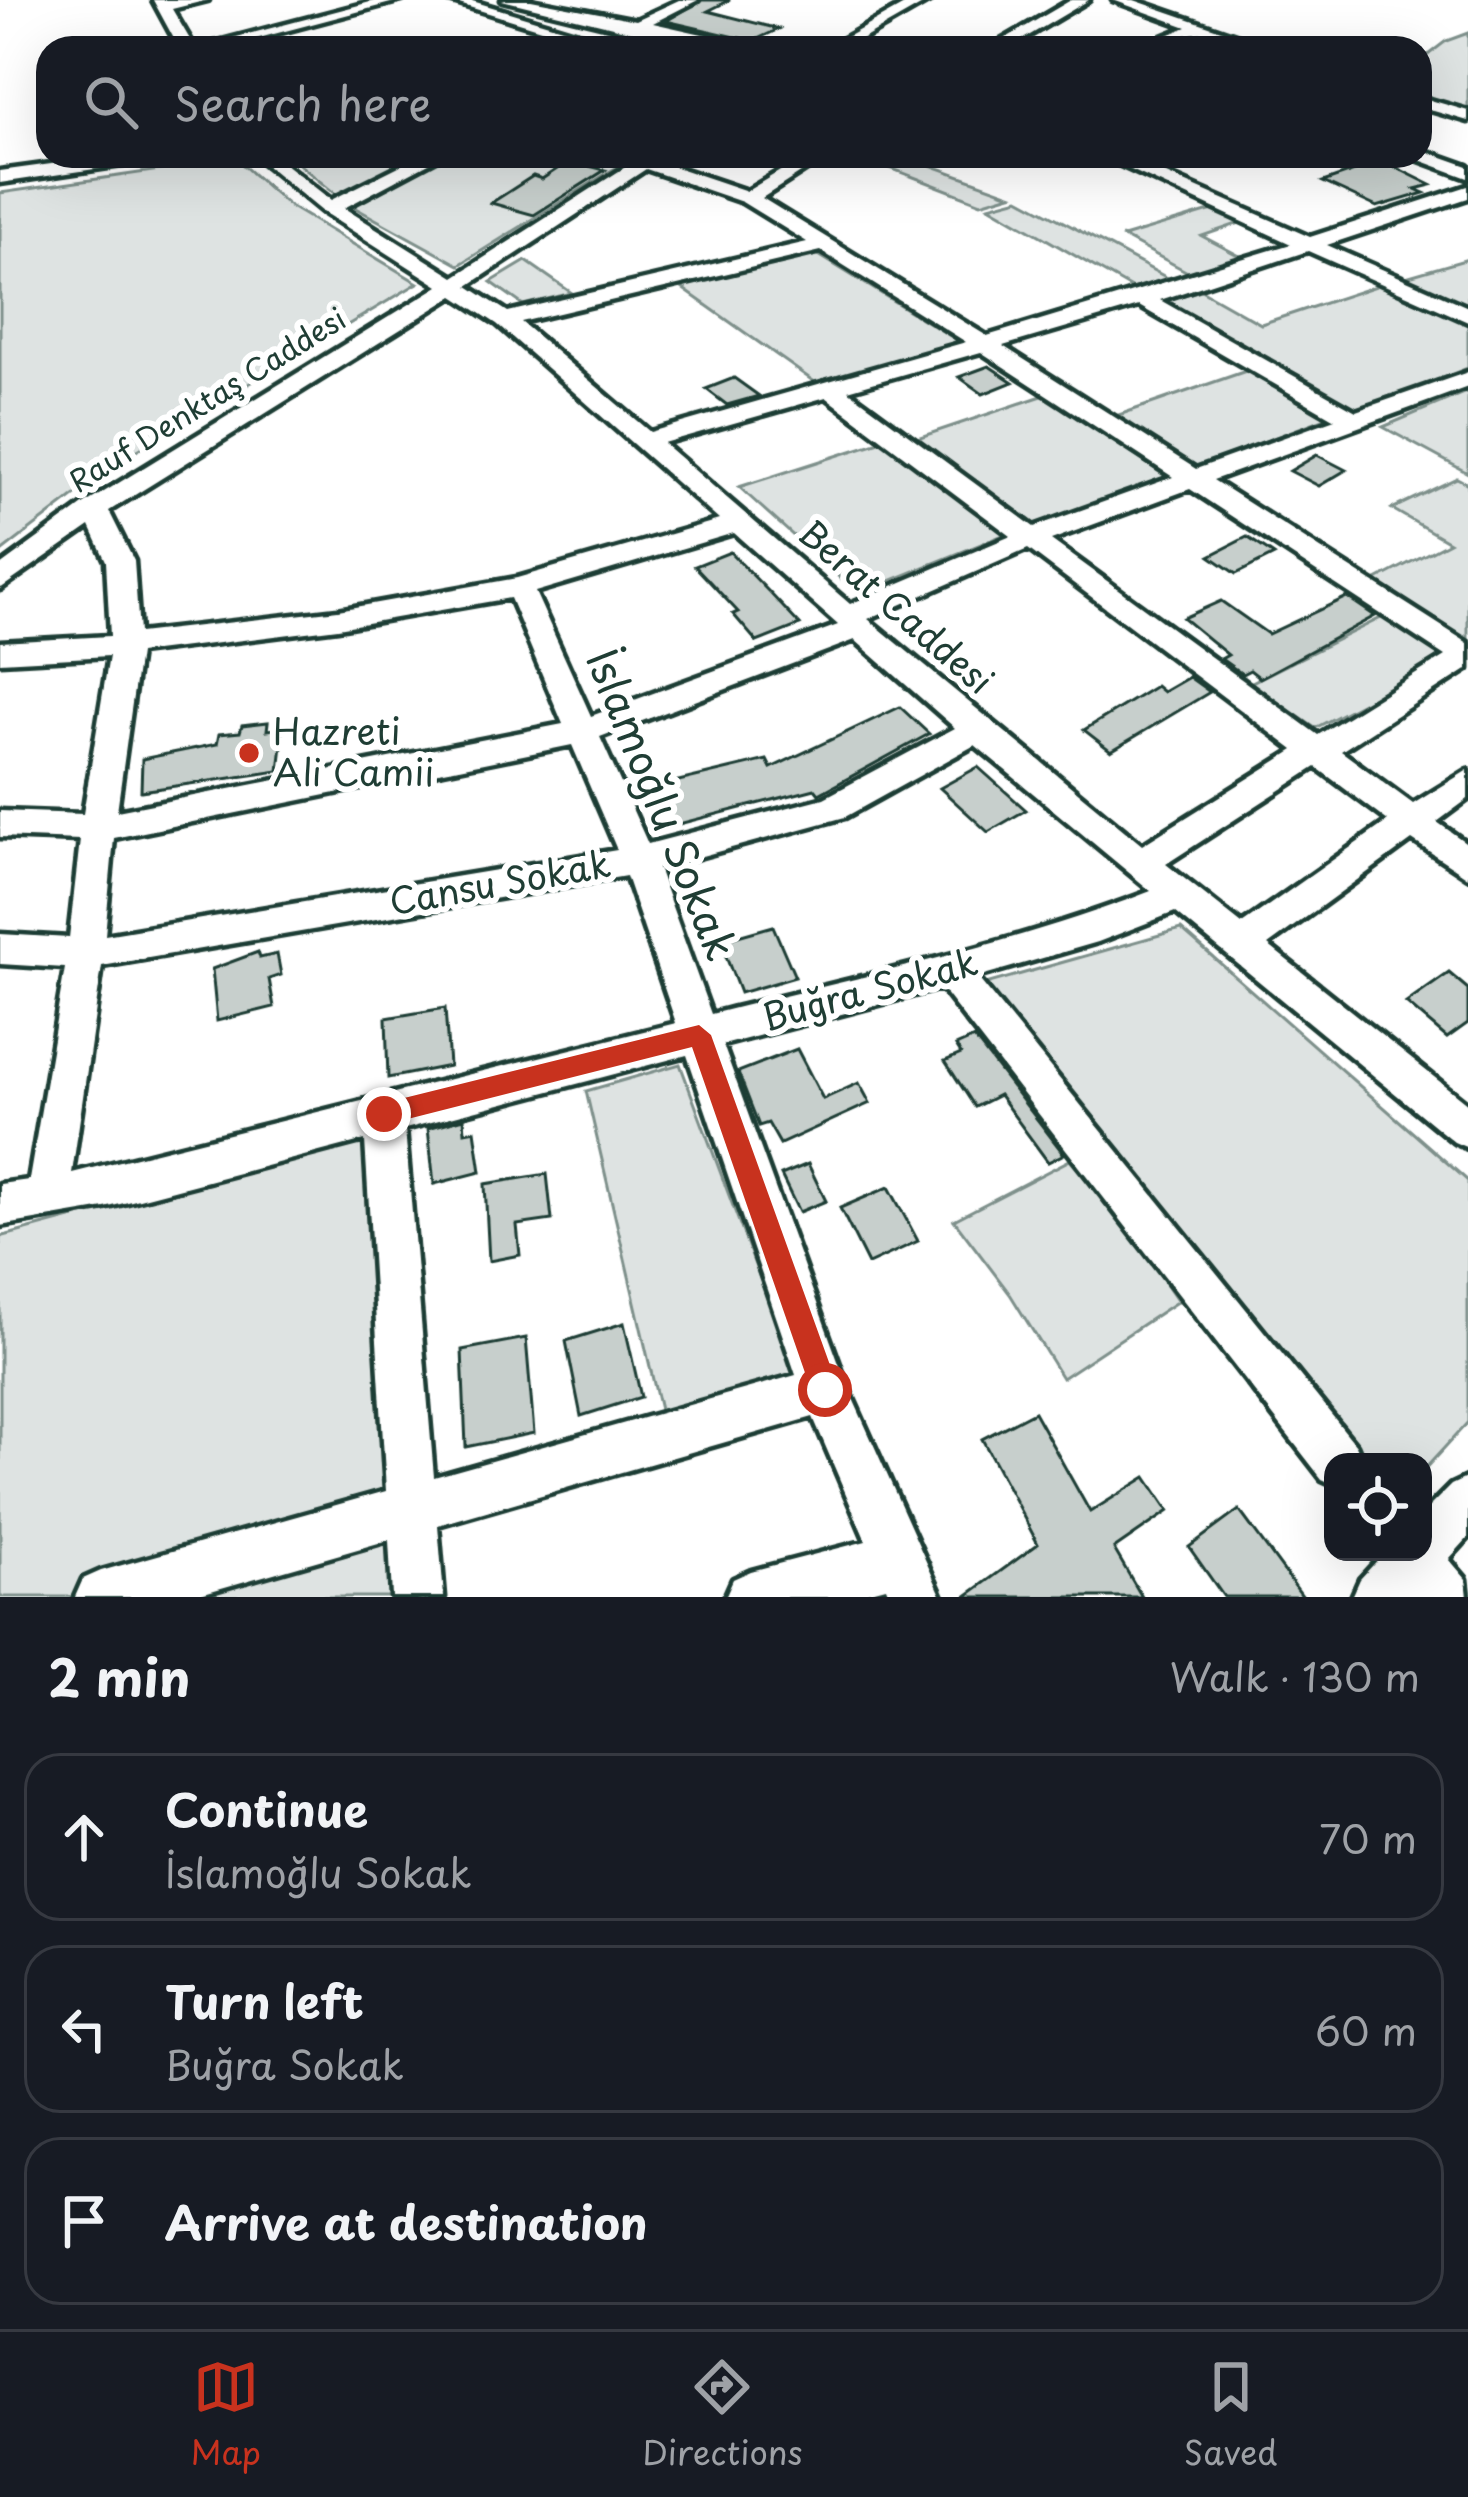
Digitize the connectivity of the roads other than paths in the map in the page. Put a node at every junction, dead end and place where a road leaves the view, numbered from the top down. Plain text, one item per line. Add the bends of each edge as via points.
1 (201, 0) edge
2 (395, 0) edge
3 (453, 0) edge
4 (509, 0) edge
5 (569, 0) edge
6 (691, 0) edge
7 (879, 0) edge
8 (1082, 0) edge
9 (1120, 0) edge
10 (1179, 0) edge
11 (162, 3) edge
12 (918, 3) edge
13 (544, 9) junction
14 (1157, 10) junction
15 (634, 26) junction
16 (1203, 26) junction
17 (180, 36) edge
18 (250, 36) edge
19 (572, 36) edge
20 (613, 36) edge
21 (690, 36) edge
22 (857, 36) edge
23 (1018, 36) edge
24 (1176, 36) edge
25 (1231, 36) edge
26 (1432, 106) edge
27 (1468, 116) edge
28 (1432, 158) edge
29 (63, 168) edge
30 (279, 168) edge
31 (409, 168) edge
32 (626, 168) edge
33 (667, 168) edge
34 (798, 168) edge
35 (1137, 168) edge
36 (1468, 172) edge
37 (0, 177) edge
38 (1468, 192) edge
39 (749, 198) junction
40 (330, 208) junction
41 (785, 220) junction
42 (826, 244) junction
43 (1313, 246) junction
44 (690, 276) junction
45 (456, 285) junction
46 (1142, 299) junction
47 (1468, 315) edge
48 (505, 319) junction
49 (986, 344) junction
50 (1468, 379) edge
51 (832, 390) junction
52 (1356, 421) junction
53 (648, 440) junction
54 (1190, 480) junction
55 (95, 509) junction
56 (741, 522) junction
57 (1030, 538) junction
58 (0, 580) edge
59 (519, 587) junction
60 (854, 622) junction
61 (125, 645) junction
62 (0, 652) edge
63 (1467, 657) edge
64 (977, 730) junction
65 (584, 731) junction
66 (1316, 751) junction
67 (1468, 782) edge
68 (1410, 821) junction
69 (0, 824) edge
70 (98, 827) junction
71 (638, 860) junction
72 (1468, 863) edge
73 (1139, 864) junction
74 (1177, 896) junction
75 (1239, 946) junction
76 (0, 949) edge
77 (83, 954) junction
78 (949, 970) junction
79 (699, 1035) junction
80 (384, 1114) junction
81 (1468, 1129) edge
82 (46, 1201) junction
83 (0, 1205) edge
84 (825, 1390) junction
85 (1332, 1453) edge
86 (1468, 1502) edge
87 (414, 1506) junction
88 (1425, 1570) edge
89 (907, 1577) edge
90 (101, 1597) edge
91 (418, 1597) edge
92 (751, 1597) edge
93 (1378, 1597) edge

1 - 11 street
2 - 18 street
3 - 19 street
4 - 13 street
5 - 13 street
6 - 15 street
7 - 12 street
8 - 23 street
9 - 14 street
10 - 14 street
11 - 17 street
12 - 22 street
13 - 15 street
14 - 16 street
15 - 20 street
15 - 21 street
16 - 24 street
16 - 25 street
26 - 27 street
28 - 36 street
29 - 37 street
30 - 40 street, Berat Caddesi
31 - 40 street
32 - 45 street, Rauf Denktaş Caddesi
33 - 39 street
34 - 39 street
35 - 43 street
38 - 43 street
39 - 41 street
40 - 45 street, Berat Caddesi
41 - 42 street
41 - 44 street
42 - 44 street
42 - 49 street
43 - 46 street
43 - 47 street
44 - 48 street
45 - 48 street, Berat Caddesi
45 - 55 street, Rauf Denktaş Caddesi
46 - 49 street
46 - 52 street
48 - 53 street, Berat Caddesi
49 - 51 street
49 - 54 street
50 - 52 street
51 - 53 street
51 - 57 street
52 - 54 street
53 - 56 street, Berat Caddesi
54 - 57 street
54 - 63 street
55 - 58 street, Rauf Denktaş Caddesi
55 - 61 street via 120,561
56 - 59 street
56 - 60 street, Berat Caddesi
57 - 60 street
57 - 66 street
59 - 61 street
59 - 65 street, İslamoğlu Sokak
60 - 64 street, Berat Caddesi
60 - 65 street
61 - 62 street
61 - 70 street
63 - 66 street
64 - 71 street, Cansu Sokak via 832,808
64 - 73 street, Berat Caddesi
65 - 70 street
65 - 71 street, İslamoğlu Sokak
66 - 68 street
66 - 73 street
67 - 68 street
68 - 72 street
68 - 75 street
69 - 70 street
70 - 77 street
71 - 77 street, Cansu Sokak
71 - 79 street, İslamoğlu Sokak
73 - 74 street, Berat Caddesi
74 - 75 street, Berat Caddesi
74 - 78 street, Buğra Sokak
75 - 81 street, Berat Caddesi
76 - 77 street, Cansu Sokak
77 - 82 street
78 - 79 street, Buğra Sokak
78 - 85 street
79 - 80 street, Buğra Sokak
79 - 84 street, İslamoğlu Sokak
80 - 82 street, Buğra Sokak
80 - 87 street
82 - 83 street, Buğra Sokak
84 - 87 street
84 - 89 street, İslamoğlu Sokak
86 - 88 street
87 - 90 street
87 - 91 street
88 - 93 street
89 - 92 street

